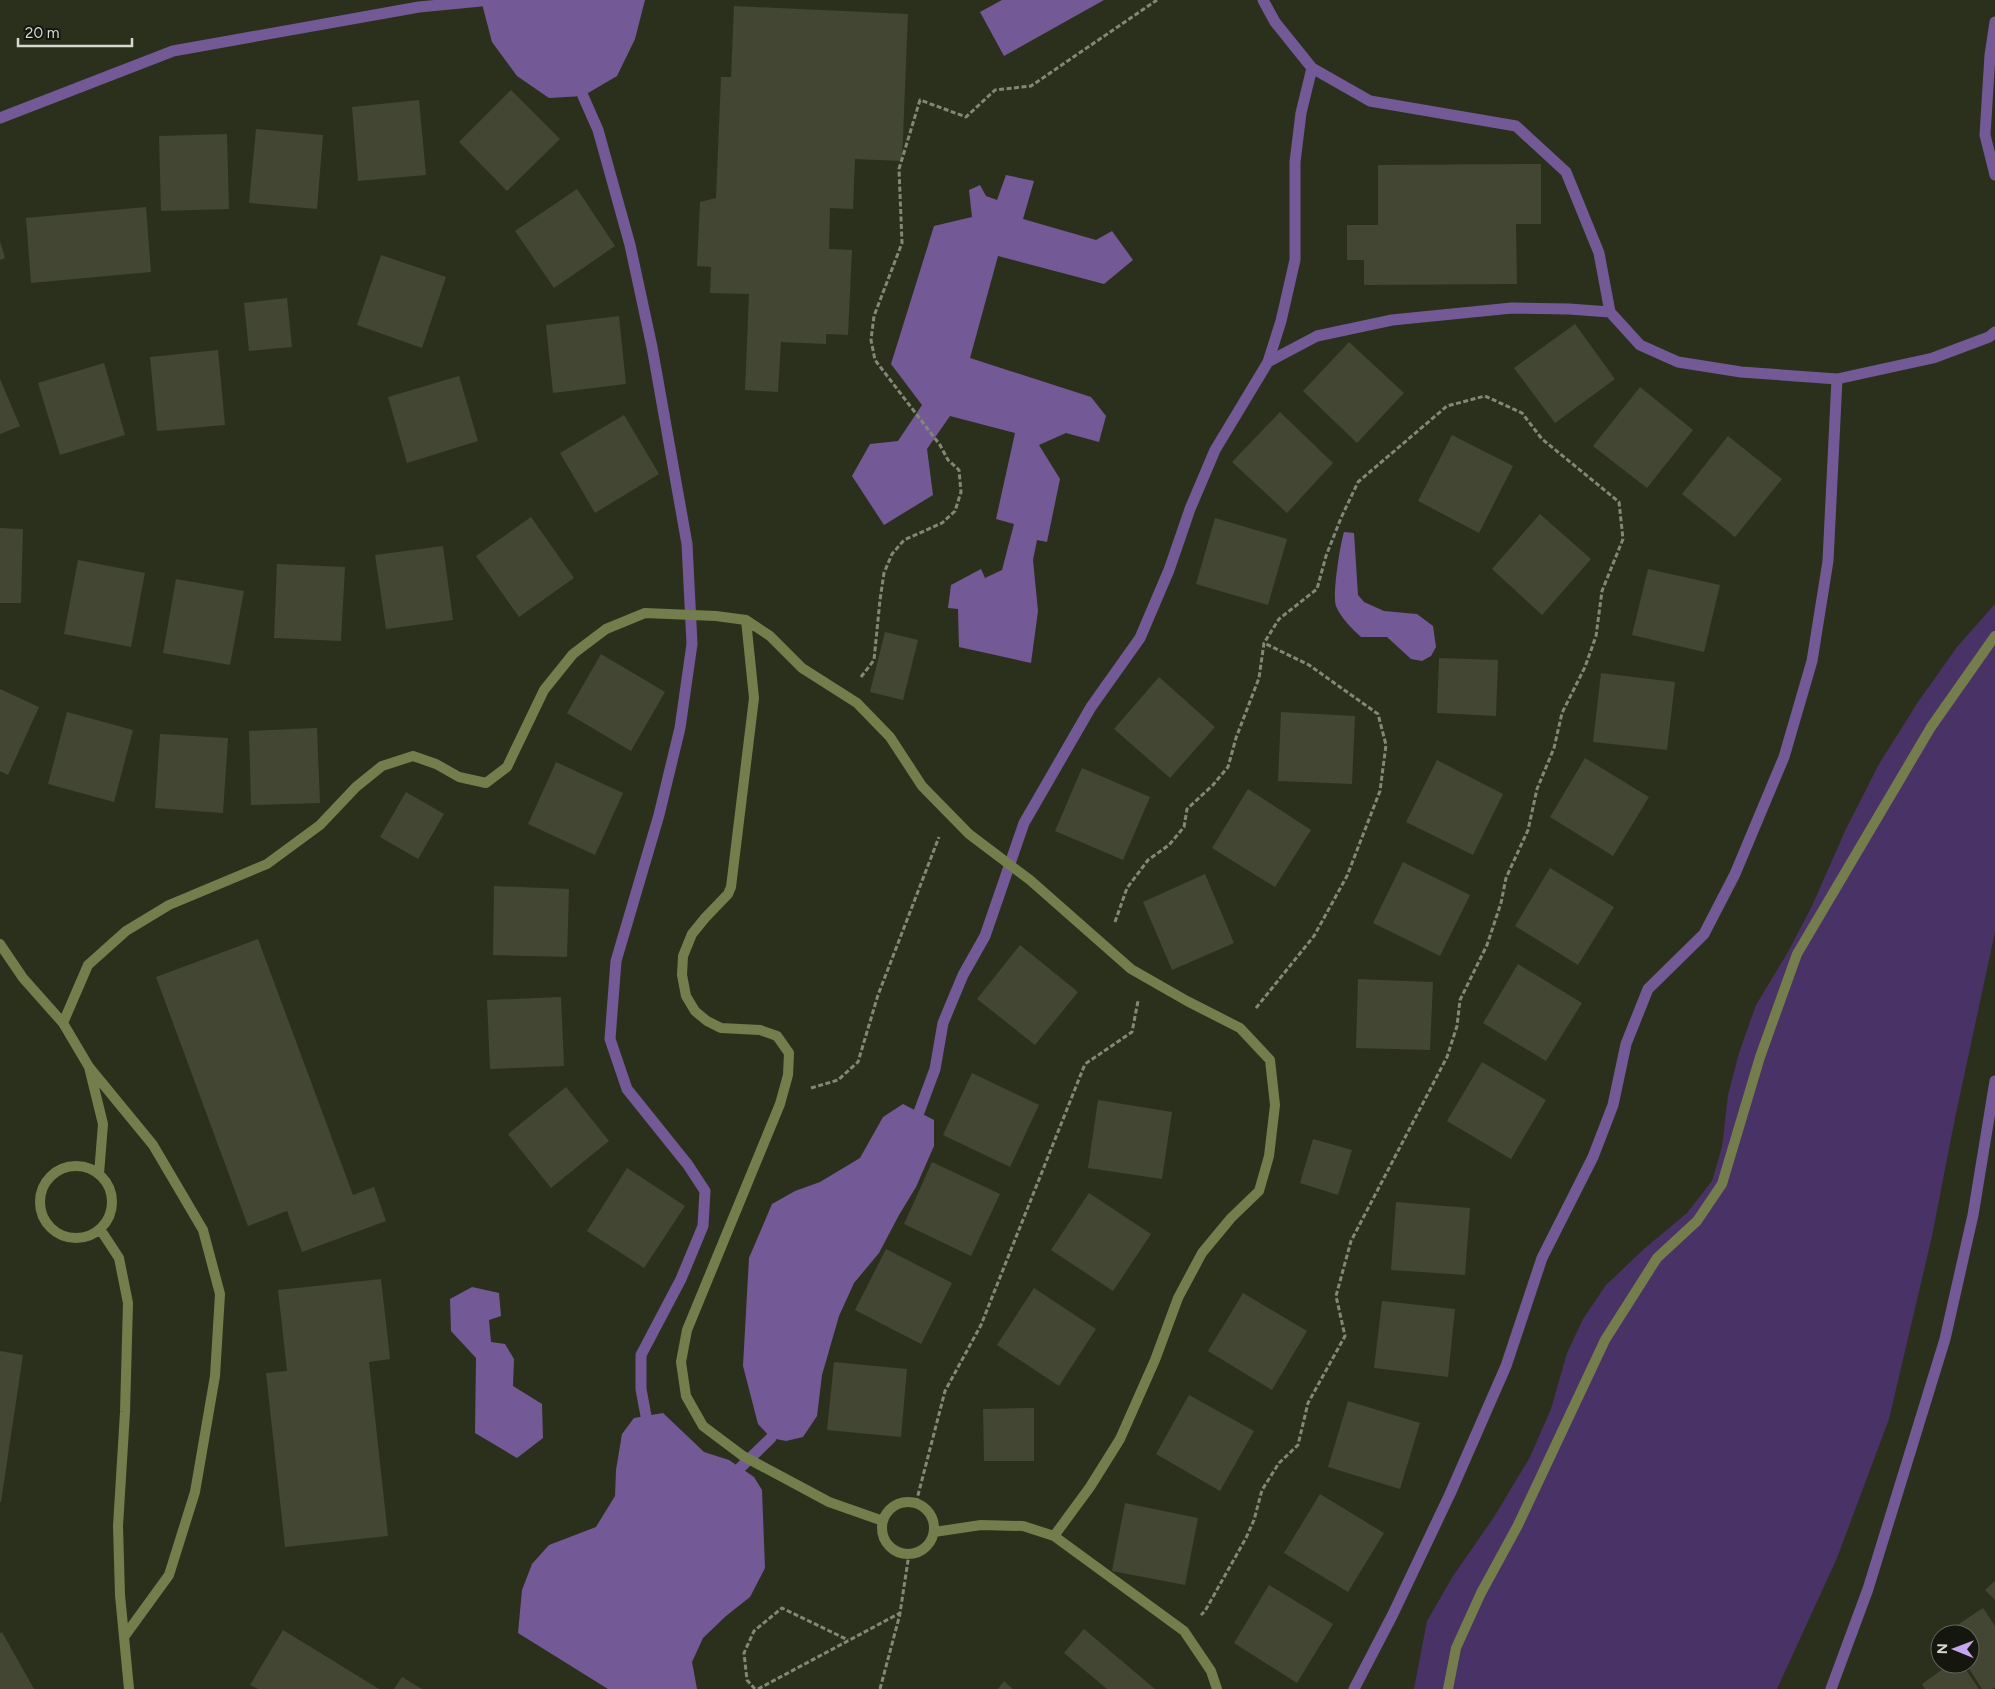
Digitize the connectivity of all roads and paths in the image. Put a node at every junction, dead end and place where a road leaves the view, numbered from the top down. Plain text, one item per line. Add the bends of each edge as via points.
1 (1157, 0) edge
2 (746, 620) junction
3 (1995, 636) edge
4 (1264, 643) junction
5 (846, 696) junction
6 (948, 813) junction
7 (0, 944) edge
8 (1111, 949) junction
9 (1132, 969) junction
10 (63, 1023) junction
11 (1240, 1028) junction
12 (89, 1067) junction
13 (786, 1086) junction
14 (99, 1174) junction
15 (100, 1229) junction
16 (916, 1503) junction
17 (883, 1521) junction
18 (934, 1532) junction
19 (1054, 1536) junction
20 (909, 1554) junction
21 (900, 1613) junction
22 (1184, 1631) junction
23 (124, 1638) junction
24 (849, 1641) junction
25 (129, 1689) edge
26 (754, 1689) edge
27 (758, 1689) edge
28 (880, 1689) edge
29 (1217, 1689) edge
30 (1448, 1689) edge

1 - 5 path via 1031,86 995,90 966,117 920,100 899,169 902,243 874,316 872,340 875,360 948,460 959,470 961,492 955,510 942,523 904,540 892,554 884,573 874,660
2 - 5 lane via 770,636 802,668
2 - 10 lane via 645,613 606,629 573,654 544,690 506,766 486,783 459,777 413,756 382,766 356,787 320,825 267,864 169,905 126,931 88,965
2 - 13 lane via 754,698 732,887 692,934 683,956 682,975 686,996 695,1011 707,1021 721,1028 760,1030 777,1036 789,1053
3 - 30 lane via 1931,727 1797,954 1760,1057 1722,1184 1697,1220 1657,1258 1605,1340 1518,1525 1480,1593 1456,1648
4 - 8 path via 1259,678 1228,767 1187,809 1184,827 1169,845 1148,860 1127,888 1115,917
4 - 11 path via 1309,665 1378,714 1386,745 1380,791 1347,876 1314,936
4 - 22 path via 1279,619 1318,589 1326,556 1358,482 1447,406 1485,396 1522,413 1542,439 1619,502 1623,539 1602,592 1596,636 1562,713 1554,748 1537,789 1528,830 1506,878 1487,945 1460,1000 1457,1026 1447,1057 1351,1241 1336,1296 1344,1336 1308,1403 1298,1446 1279,1463 1262,1490 1246,1538 1205,1611
5 - 6 lane via 890,737 922,786
6 - 8 lane
6 - 13 path via 878,995 858,1062 838,1080 812,1088
7 - 10 lane via 23,978
8 - 9 lane
9 - 11 lane via 1187,1002
9 - 16 path via 1138,1000 1132,1032 1085,1064 981,1325 945,1391
10 - 12 lane
11 - 19 lane via 1270,1060 1275,1105 1269,1156 1259,1191 1202,1253 1178,1298 1120,1439
12 - 14 lane via 103,1124
12 - 23 lane via 153,1145 203,1230 220,1294 215,1376 195,1492 170,1575
13 - 17 lane via 687,1330 680,1362 686,1396 703,1426 744,1456 829,1502
14 - 15 lane via 112,1195 111,1208
14 - 15 lane via 89,1168 65,1168 46,1181 40,1203 48,1225 67,1238 90,1236
15 - 23 lane via 119,1258 128,1304 118,1526
16 - 17 lane via 908,1502 891,1508
16 - 18 lane via 931,1515
17 - 20 lane via 883,1537 888,1544 900,1553
18 - 19 lane via 981,1525 1023,1526
18 - 20 lane via 926,1548
19 - 22 lane
20 - 21 path
21 - 24 path
21 - 28 path
22 - 29 lane via 1211,1671
23 - 25 lane
24 - 26 path via 782,1608 754,1631 744,1653 747,1680
24 - 27 path

